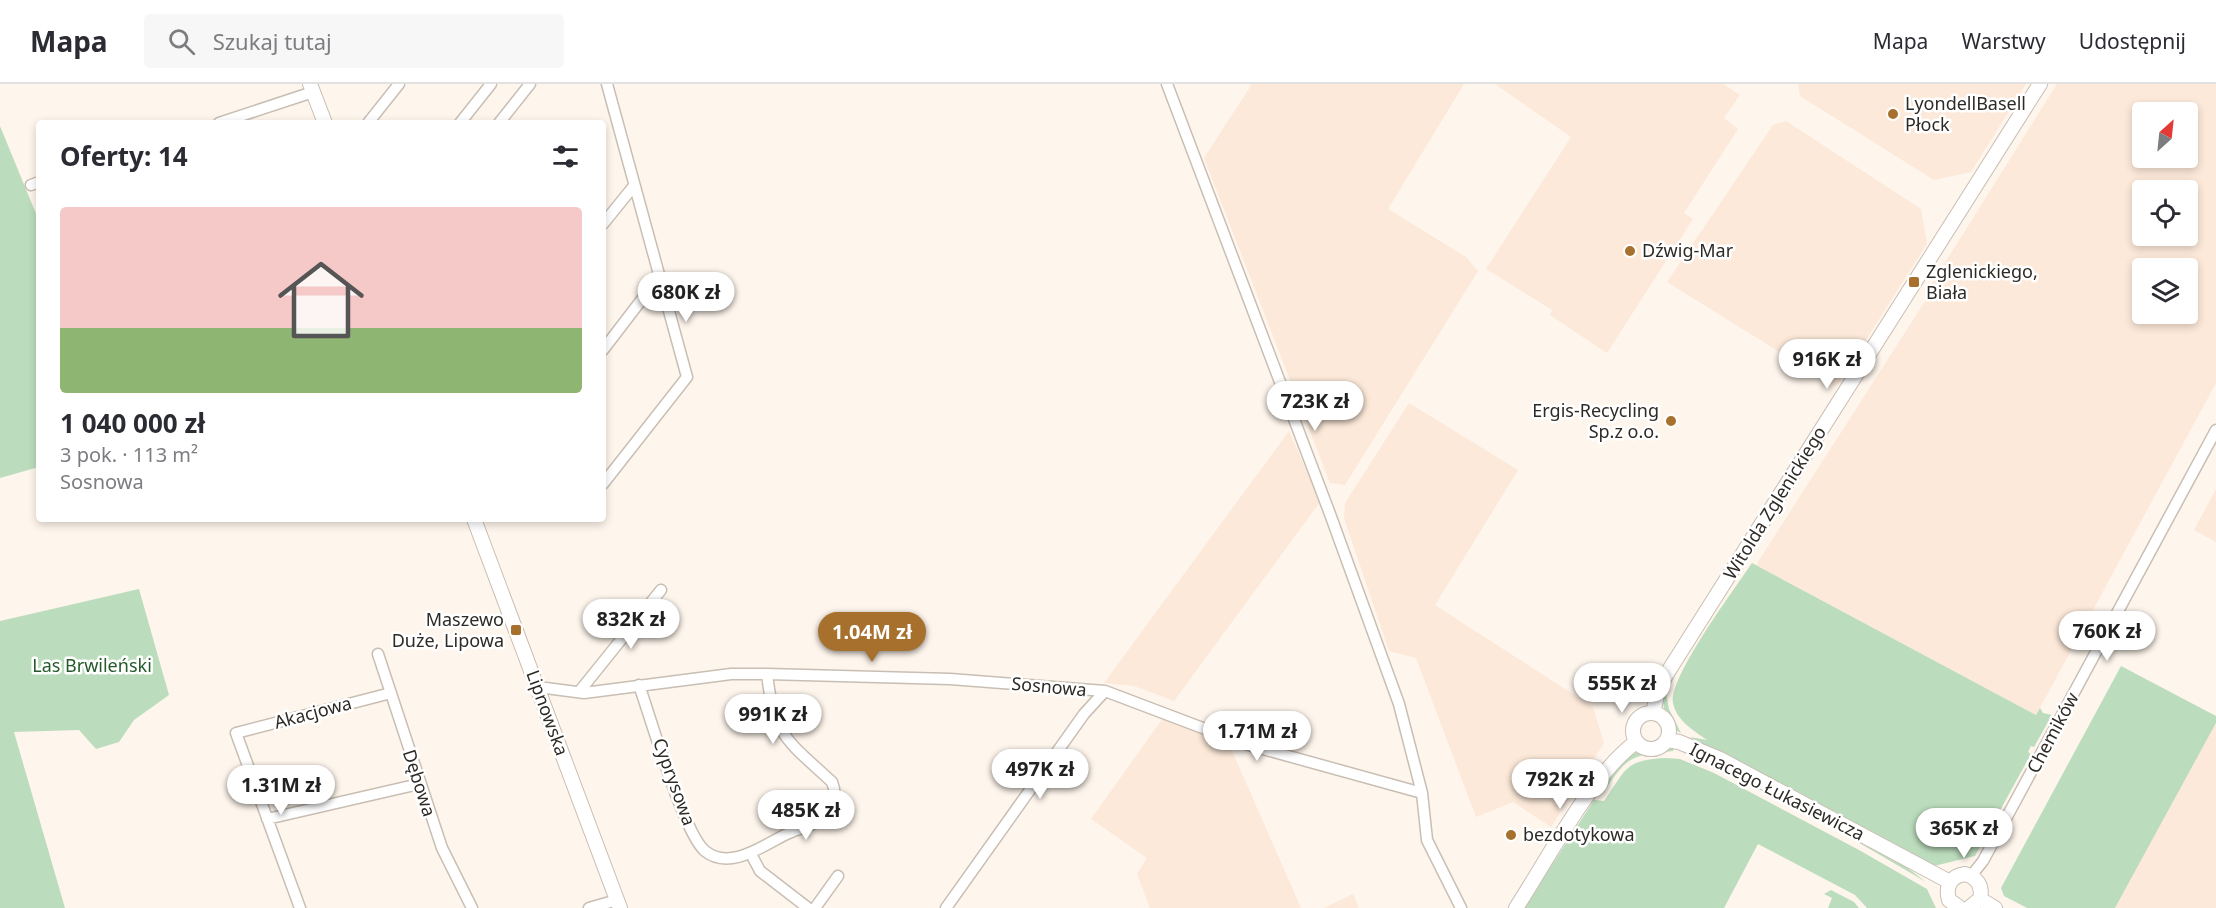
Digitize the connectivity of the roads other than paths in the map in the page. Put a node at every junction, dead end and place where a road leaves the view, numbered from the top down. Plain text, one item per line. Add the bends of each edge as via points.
1 (399, 84) edge
2 (491, 84) edge
3 (530, 84) edge
4 (607, 84) edge
5 (1167, 84) edge
6 (2040, 84) edge
7 (311, 88) edge
8 (227, 120) edge
9 (324, 120) edge
10 (370, 120) edge
11 (462, 120) edge
12 (501, 120) edge
13 (633, 187) junction
14 (606, 220) edge
15 (659, 277) junction
16 (606, 346) edge
17 (2216, 430) edge
18 (606, 480) edge
19 (475, 522) edge
20 (660, 590) dead end
21 (378, 654) dead end
22 (767, 674) junction
23 (639, 685) junction
24 (538, 687) junction
25 (1105, 691) junction
26 (579, 692) junction
27 (390, 693) junction
28 (1653, 713) junction
29 (1667, 741) junction
30 (1636, 742) junction
31 (419, 784) junction
32 (1422, 793) junction
33 (267, 819) junction
34 (751, 854) junction
35 (838, 876) dead end
36 (1971, 876) junction
37 (1950, 882) junction
38 (618, 904) edge
39 (1964, 906) edge
40 (300, 908) edge
41 (472, 908) edge
42 (588, 908) edge
43 (808, 908) edge
44 (815, 908) edge
45 (946, 908) edge
46 (1461, 908) edge
47 (1516, 908) edge
48 (1995, 908) edge

1 - 10 street
2 - 11 street
3 - 12 street
4 - 13 street
5 - 32 street via 1389,677
6 - 28 main road, Witolda Zglenickiego via 1659,686
7 - 8 street
7 - 9 main road
13 - 14 street
13 - 15 street
15 - 16 street
15 - 18 street via 687,377
17 - 36 street, Chemików via 1994,841
19 - 24 main road, Lipnowska
20 - 26 street
21 - 27 street, Dębowa
22 - 23 street, Sosnowa via 731,674
22 - 25 street, Sosnowa via 950,679
22 - 34 street via 777,725 832,782 836,791 835,801 822,819
23 - 26 street, Sosnowa
23 - 34 street, Cyprysowa via 696,841 710,855
24 - 26 street, Sosnowa
24 - 38 main road, Lipnowska
25 - 32 street, Sosnowa via 1245,744
25 - 45 street via 1084,714
27 - 31 street, Dębowa
27 - 33 street, Akacjowa via 236,734
28 - 29 main road via 1668,725
28 - 30 main road via 1635,722
29 - 30 main road via 1659,748 1649,749
29 - 37 main road, Ignacego Łukasiewicza via 1720,759
30 - 47 main road via 1618,755 1598,780
31 - 33 street
31 - 41 street, Dębowa via 442,848
32 - 46 street via 1427,840
33 - 40 street
34 - 43 street via 760,871
35 - 44 street
36 - 37 main road via 1959,875
36 - 39 main road via 1979,883
37 - 39 main road via 1947,894
38 - 42 street
39 - 48 main road

